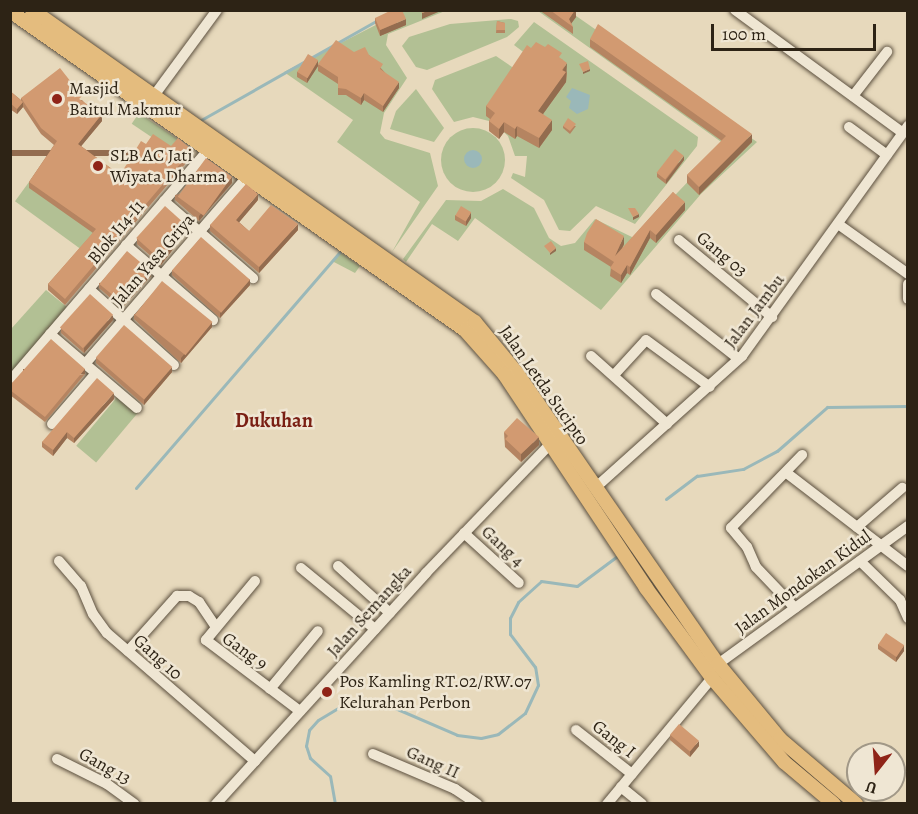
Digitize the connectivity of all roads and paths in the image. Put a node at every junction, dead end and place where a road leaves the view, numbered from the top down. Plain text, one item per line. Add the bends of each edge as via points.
1 (32, 10) edge
2 (217, 10) edge
3 (735, 10) edge
4 (10, 11) edge
5 (887, 52) dead end
6 (853, 96) junction
7 (153, 97) junction
8 (849, 128) dead end
9 (187, 129) junction
10 (905, 129) edge
11 (207, 151) junction
12 (887, 156) junction
13 (246, 178) junction
14 (164, 201) junction
15 (838, 224) junction
16 (200, 232) junction
17 (679, 240) dead end
18 (126, 245) junction
19 (395, 262) junction
20 (908, 274) edge
21 (162, 275) junction
22 (387, 275) junction
23 (253, 278) dead end
24 (908, 284) edge
25 (89, 289) junction
26 (656, 294) dead end
27 (908, 299) edge
28 (772, 317) junction
29 (123, 320) junction
30 (213, 320) edge
31 (50, 334) junction
32 (591, 356) dead end
33 (739, 359) junction
34 (85, 364) junction
35 (174, 365) edge
36 (96, 373) junction
37 (614, 375) junction
38 (10, 381) edge
39 (710, 387) junction
40 (137, 408) dead end
41 (52, 424) dead end
42 (667, 424) junction
43 (550, 437) junction
44 (802, 455) dead end
45 (788, 474) junction
46 (595, 488) junction
47 (902, 488) dead end
48 (908, 526) edge
49 (857, 527) junction
50 (464, 533) junction
51 (881, 545) junction
52 (59, 561) dead end
53 (860, 561) junction
54 (338, 566) dead end
55 (908, 566) edge
56 (301, 568) dead end
57 (645, 574) junction
58 (255, 581) dead end
59 (519, 584) dead end
60 (795, 609) junction
61 (390, 613) junction
62 (908, 618) edge
63 (215, 626) junction
64 (375, 629) junction
65 (318, 631) dead end
66 (128, 651) junction
67 (718, 664) junction
68 (712, 678) junction
69 (270, 689) junction
70 (300, 711) junction
71 (576, 730) dead end
72 (773, 740) junction
73 (373, 754) dead end
74 (57, 759) dead end
75 (255, 760) junction
76 (632, 774) junction
77 (621, 787) junction
78 (135, 804) edge
79 (216, 804) edge
80 (477, 804) edge
81 (607, 804) edge
82 (642, 804) edge
83 (834, 804) edge
84 (856, 804) edge

1 - 7 main road, Jalan Letda Sucipto
2 - 7 street
3 - 6 street
4 - 9 main road, Jalan Letda Sucipto
5 - 6 street
6 - 10 street
7 - 9 main road, Jalan Letda Sucipto
8 - 12 street
9 - 11 main road, Jalan Letda Sucipto
9 - 19 main road, Jalan Letda Sucipto
10 - 12 street, Jalan Jambu
11 - 13 main road, Jalan Letda Sucipto
11 - 14 street, Blok I14-I1
12 - 15 street, Jalan Jambu
13 - 16 street, Jalan Yasa Griya
13 - 22 main road, Jalan Letda Sucipto
14 - 16 street
14 - 18 street, Blok I14-I1
15 - 20 street
15 - 28 street, Jalan Jambu
16 - 21 street, Jalan Yasa Griya
16 - 23 street
17 - 28 street, Gang 03
18 - 21 street
18 - 25 street, Blok I14-I1
19 - 22 main road
19 - 43 main road, Jalan Letda Sucipto via 484,331
21 - 29 street, Jalan Yasa Griya
21 - 30 street
22 - 43 main road, Jalan Letda Sucipto via 477,342
24 - 27 street
25 - 29 street
25 - 31 street, Blok I14-I1
26 - 33 street
28 - 33 street, Jalan Jambu
29 - 34 street, Jalan Yasa Griya
29 - 35 street
31 - 34 street
31 - 38 street, Blok I14-I1
32 - 37 street
33 - 39 street, Jalan Jambu
34 - 36 street
36 - 40 street
36 - 41 street
37 - 39 street via 646,340
37 - 42 street
39 - 42 street, Jalan Jambu
42 - 46 street, Jalan Jambu
43 - 46 main road, Jalan Letda Sucipto
43 - 50 street, Jalan Semangka
43 - 57 main road, Jalan Letda Sucipto
44 - 45 street
45 - 49 street
45 - 60 street via 731,528 747,547 756,567
46 - 57 main road, Jalan Letda Sucipto
47 - 49 street
48 - 51 street, Jalan Mondokan Kidul
49 - 51 street
50 - 59 street, Gang 4
50 - 61 street, Jalan Semangka
51 - 53 street, Jalan Mondokan Kidul
51 - 55 street
52 - 66 street, Gang 10 via 81,586 100,625
53 - 60 street, Jalan Mondokan Kidul
53 - 62 street via 902,603
54 - 61 street
56 - 64 street
57 - 67 main road, Jalan Letda Sucipto
57 - 68 main road, Jalan Letda Sucipto
58 - 63 street, Gang 9
60 - 67 street, Jalan Mondokan Kidul
61 - 64 street, Jalan Semangka
63 - 66 street via 199,602 177,596
63 - 69 street, Gang 9 via 207,636 208,644
64 - 70 street, Jalan Semangka
65 - 69 street
66 - 75 street, Gang 10
67 - 72 main road, Jalan Letda Sucipto
68 - 72 main road, Jalan Letda Sucipto
68 - 76 street
69 - 70 street, Gang 9
70 - 75 street, Jalan Semangka
71 - 76 street, Gang I
72 - 83 main road, Jalan Letda Sucipto
72 - 84 main road, Jalan Letda Sucipto
73 - 80 street, Gang II via 443,783
74 - 78 street, Gang 13 via 107,784
75 - 79 street, Jalan Semangka
76 - 77 street
77 - 81 street
77 - 82 street

